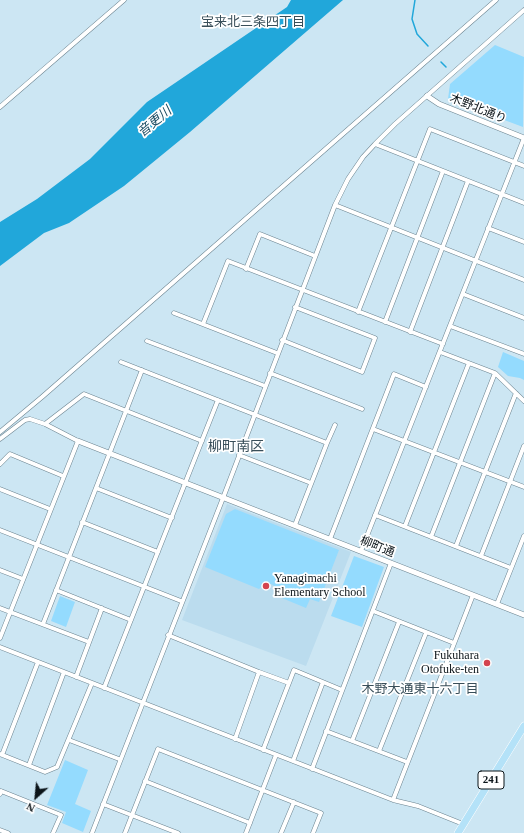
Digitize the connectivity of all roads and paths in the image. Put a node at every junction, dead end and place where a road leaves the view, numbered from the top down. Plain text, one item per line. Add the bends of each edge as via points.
1 (124, 0) edge
2 (496, 0) edge
3 (524, 10) edge
4 (427, 96) junction
5 (0, 107) edge
6 (524, 138) edge
7 (375, 144) junction
8 (418, 161) junction
9 (514, 162) junction
10 (524, 166) edge
11 (443, 171) junction
12 (468, 181) junction
13 (502, 194) junction
14 (524, 203) edge
15 (335, 204) junction
16 (392, 227) junction
17 (488, 228) junction
18 (418, 238) junction
19 (524, 242) edge
20 (442, 247) junction
21 (315, 256) junction
22 (476, 261) junction
23 (246, 268) junction
24 (524, 280) edge
25 (302, 290) junction
26 (463, 294) junction
27 (295, 307) junction
28 (174, 312) dead end
29 (358, 312) junction
30 (524, 318) edge
31 (385, 322) junction
32 (203, 324) junction
33 (450, 326) junction
34 (410, 332) junction
35 (282, 340) junction
36 (147, 341) dead end
37 (443, 344) junction
38 (278, 352) junction
39 (440, 352) junction
40 (524, 354) edge
41 (121, 362) dead end
42 (468, 363) junction
43 (142, 370) junction
44 (270, 373) junction
45 (495, 373) junction
46 (265, 386) junction
47 (426, 387) junction
48 (516, 393) junction
49 (218, 400) junction
50 (524, 401) edge
51 (362, 409) dead end
52 (126, 411) junction
53 (254, 414) junction
54 (46, 424) junction
55 (335, 425) dead end
56 (373, 429) junction
57 (0, 432) edge
58 (0, 439) edge
59 (78, 441) junction
60 (202, 441) junction
61 (405, 441) junction
62 (327, 443) junction
63 (524, 446) edge
64 (434, 452) junction
65 (109, 453) junction
66 (239, 455) junction
67 (460, 462) junction
68 (0, 464) edge
69 (485, 472) junction
70 (63, 476) junction
71 (510, 482) junction
72 (185, 483) junction
73 (311, 483) junction
74 (524, 487) edge
75 (96, 488) junction
76 (0, 489) edge
77 (223, 498) junction
78 (50, 510) junction
79 (375, 515) junction
80 (172, 518) junction
81 (82, 522) junction
82 (295, 525) junction
83 (405, 526) junction
84 (0, 530) edge
85 (431, 536) junction
86 (524, 536) edge
87 (330, 539) junction
88 (37, 544) junction
89 (456, 546) junction
90 (361, 551) junction
91 (158, 552) junction
92 (481, 556) junction
93 (69, 557) junction
94 (391, 563) junction
95 (511, 568) junction
96 (0, 570) edge
97 (23, 579) junction
98 (144, 586) junction
99 (56, 590) junction
100 (472, 595) junction
101 (181, 601) junction
102 (497, 604) junction
103 (0, 608) edge
104 (102, 608) junction
105 (373, 611) junction
106 (11, 612) junction
107 (524, 615) edge
108 (131, 620) junction
109 (399, 622) junction
110 (43, 624) junction
111 (426, 632) junction
112 (168, 635) junction
113 (0, 638) edge
114 (89, 642) junction
115 (454, 643) junction
116 (0, 647) edge
117 (38, 662) junction
118 (64, 672) junction
119 (259, 672) junction
120 (76, 677) junction
121 (323, 682) junction
122 (92, 683) junction
123 (289, 683) junction
124 (104, 688) junction
125 (342, 690) junction
126 (142, 703) junction
127 (524, 726) edge
128 (326, 731) junction
129 (234, 739) junction
130 (69, 740) junction
131 (352, 741) junction
132 (262, 750) junction
133 (379, 751) junction
134 (1, 754) edge
135 (276, 755) junction
136 (119, 759) junction
137 (293, 761) junction
138 (407, 762) junction
139 (29, 765) junction
140 (312, 769) junction
141 (145, 781) junction
142 (263, 790) junction
143 (0, 794) edge
144 (393, 800) junction
145 (294, 802) junction
146 (103, 804) junction
147 (132, 815) junction
148 (250, 823) junction
149 (463, 824) junction
150 (0, 830) edge
151 (8, 833) edge
152 (53, 833) edge
153 (92, 833) edge
154 (125, 833) edge
155 (178, 833) edge
156 (246, 833) edge
157 (282, 833) edge
158 (313, 833) edge
159 (458, 833) edge

1 - 5 street
2 - 57 street
3 - 4 street
4 - 6 street, 木野北通り via 439,104
4 - 7 street
6 - 9 street
7 - 8 street
7 - 15 street via 348,179
8 - 9 street via 430,129
8 - 11 street
8 - 16 street
9 - 10 street
9 - 13 street
11 - 12 street
11 - 18 street
12 - 13 street
12 - 20 street
13 - 14 street
13 - 17 street
15 - 16 street
15 - 21 street
16 - 18 street
16 - 29 street
17 - 19 street
17 - 22 street
18 - 20 street
18 - 31 street
20 - 22 street
20 - 34 street
21 - 23 street via 260,234
21 - 25 street
22 - 24 street
22 - 26 street
23 - 25 street
23 - 32 street via 228,261
25 - 27 street
25 - 29 street
26 - 30 street
26 - 33 street
27 - 35 street
27 - 35 street via 375,338 362,372
28 - 32 street
29 - 31 street
31 - 34 street
32 - 38 street
33 - 37 street
33 - 40 street
34 - 37 street
35 - 38 street
36 - 46 street
37 - 39 street
38 - 44 street
39 - 42 street
39 - 47 street
41 - 43 street
42 - 45 street
42 - 64 street
43 - 49 street
43 - 52 street
44 - 46 street
44 - 51 street
45 - 48 street
45 - 67 street
46 - 53 street
47 - 56 street via 394,374
47 - 61 street
48 - 50 street
48 - 69 street
49 - 53 street
49 - 60 street
52 - 54 street via 84,394
52 - 60 street
52 - 65 street
53 - 62 street
53 - 66 street
54 - 58 street via 25,420
54 - 59 street
55 - 62 street
56 - 61 street
56 - 87 street
59 - 65 street, 柳町通
59 - 70 street
60 - 72 street
61 - 64 street
61 - 79 street
62 - 73 street
63 - 71 street
64 - 67 street
64 - 83 street
65 - 72 street, 柳町通
65 - 75 street
66 - 73 street
66 - 77 street
67 - 69 street
67 - 85 street
68 - 70 street via 10,454
69 - 71 street
69 - 89 street
70 - 78 street
71 - 74 street
71 - 92 street
72 - 77 street, 柳町通
72 - 80 street
73 - 82 street
75 - 80 street
75 - 81 street
76 - 78 street
77 - 82 street, 柳町通
77 - 101 street
78 - 88 street
79 - 83 street
79 - 90 street
80 - 91 street
81 - 91 street
81 - 93 street
82 - 87 street, 柳町通
83 - 85 street
84 - 88 street
85 - 89 street
86 - 95 street
87 - 90 street, 柳町通
88 - 93 street
88 - 97 street
89 - 92 street
90 - 94 street, 柳町通
91 - 98 street
92 - 95 street
93 - 98 street
93 - 99 street
94 - 100 street, 柳町通
94 - 105 street
95 - 102 street
96 - 97 street
97 - 106 street
98 - 101 street
98 - 108 street
99 - 104 street
99 - 110 street
100 - 102 street, 柳町通
100 - 115 street
101 - 112 street
102 - 107 street, 柳町通
103 - 106 street
104 - 108 street
104 - 114 street
105 - 109 street
105 - 125 street
106 - 110 street
106 - 113 street
108 - 124 street
109 - 111 street
109 - 131 street
110 - 114 street
111 - 115 street
111 - 133 street
112 - 119 street
112 - 126 street
114 - 120 street
115 - 138 street
116 - 117 street
117 - 118 street
117 - 134 street
118 - 120 street
118 - 139 street
119 - 123 street
119 - 129 street
120 - 122 street
121 - 123 street via 294,670
121 - 125 street
121 - 137 street
122 - 124 street
122 - 130 street
123 - 132 street
124 - 126 street
125 - 128 street
126 - 129 street
126 - 136 street
127 - 149 highway, 241
128 - 131 street
128 - 140 street
129 - 132 street
130 - 136 street
130 - 139 street via 57,767 45,772
131 - 133 street
132 - 135 street
133 - 138 street
134 - 139 street
135 - 137 street
135 - 142 street
136 - 146 street
137 - 140 street
138 - 144 street
140 - 144 street
141 - 142 street via 158,749
141 - 147 street
141 - 148 street
142 - 145 street
142 - 148 street
143 - 152 street via 1,791 61,815
144 - 149 street via 418,806
145 - 157 street
145 - 158 street via 321,813
146 - 147 street
146 - 153 street
147 - 154 street
147 - 155 street
148 - 156 street
149 - 159 highway, 241
150 - 151 street

